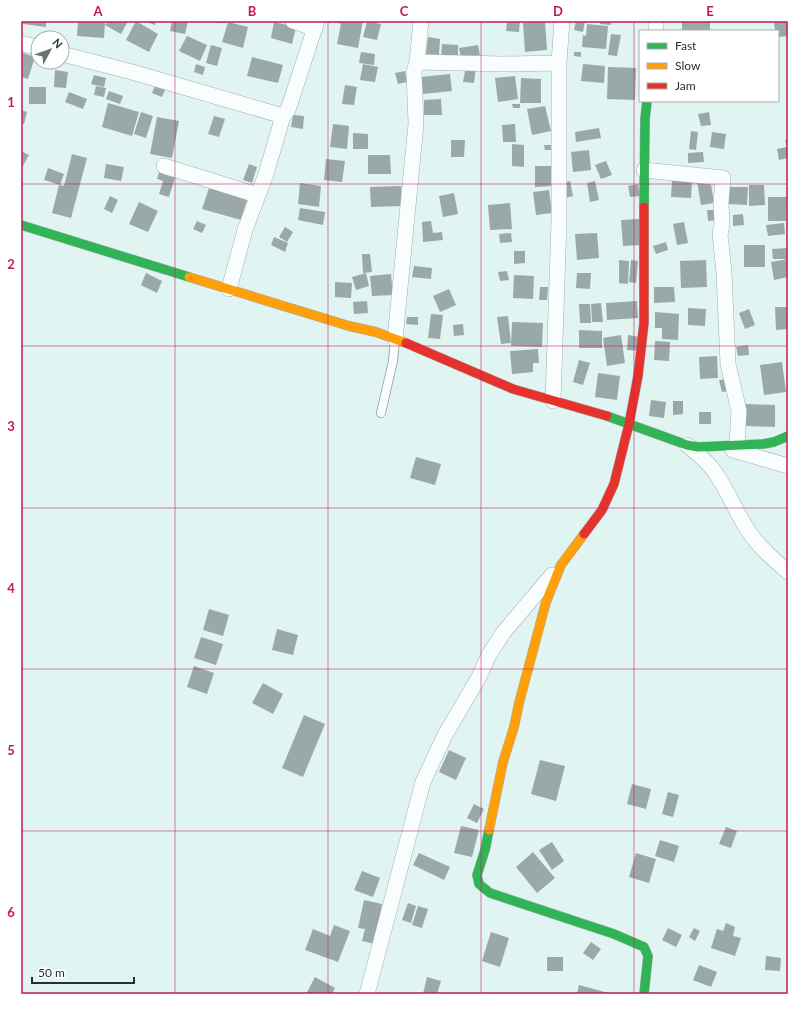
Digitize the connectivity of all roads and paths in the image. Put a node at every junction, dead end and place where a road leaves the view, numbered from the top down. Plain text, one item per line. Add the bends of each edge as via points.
1 (293, 21) edge
2 (421, 21) edge
3 (562, 21) edge
4 (316, 25) edge
5 (70, 56) edge
6 (417, 62) junction
7 (559, 63) junction
8 (647, 102) edge
9 (283, 116) junction
10 (164, 166) dead end
11 (644, 170) junction
12 (257, 195) junction
13 (21, 225) edge
14 (229, 289) junction
15 (395, 339) junction
16 (553, 401) junction
17 (382, 413) dead end
18 (629, 424) junction
19 (788, 436) edge
20 (687, 445) junction
21 (737, 445) junction
22 (720, 446) junction
23 (788, 466) edge
24 (561, 565) junction
25 (788, 572) edge
26 (366, 994) edge
27 (644, 994) edge

1 - 4 street
2 - 6 street
3 - 7 street
4 - 9 street via 288,110
5 - 9 street
6 - 7 street
6 - 15 street via 414,72 416,124
7 - 16 street via 559,220
8 - 11 street
9 - 12 street
10 - 12 street
11 - 18 street via 644,323
11 - 21 street via 724,178 720,234 728,364 739,411
12 - 14 street
13 - 14 street
14 - 15 street
15 - 16 street via 514,389
15 - 17 lane
16 - 18 street
18 - 20 street
18 - 24 street via 614,484 602,510
19 - 21 street via 769,443
20 - 22 street
20 - 25 street via 715,471 756,541
21 - 22 street
22 - 23 street
24 - 26 street via 503,633 489,655 479,678 445,735 423,782
24 - 27 street via 546,602 518,703 485,850 476,875 480,884 490,893 614,934 644,947 648,965

